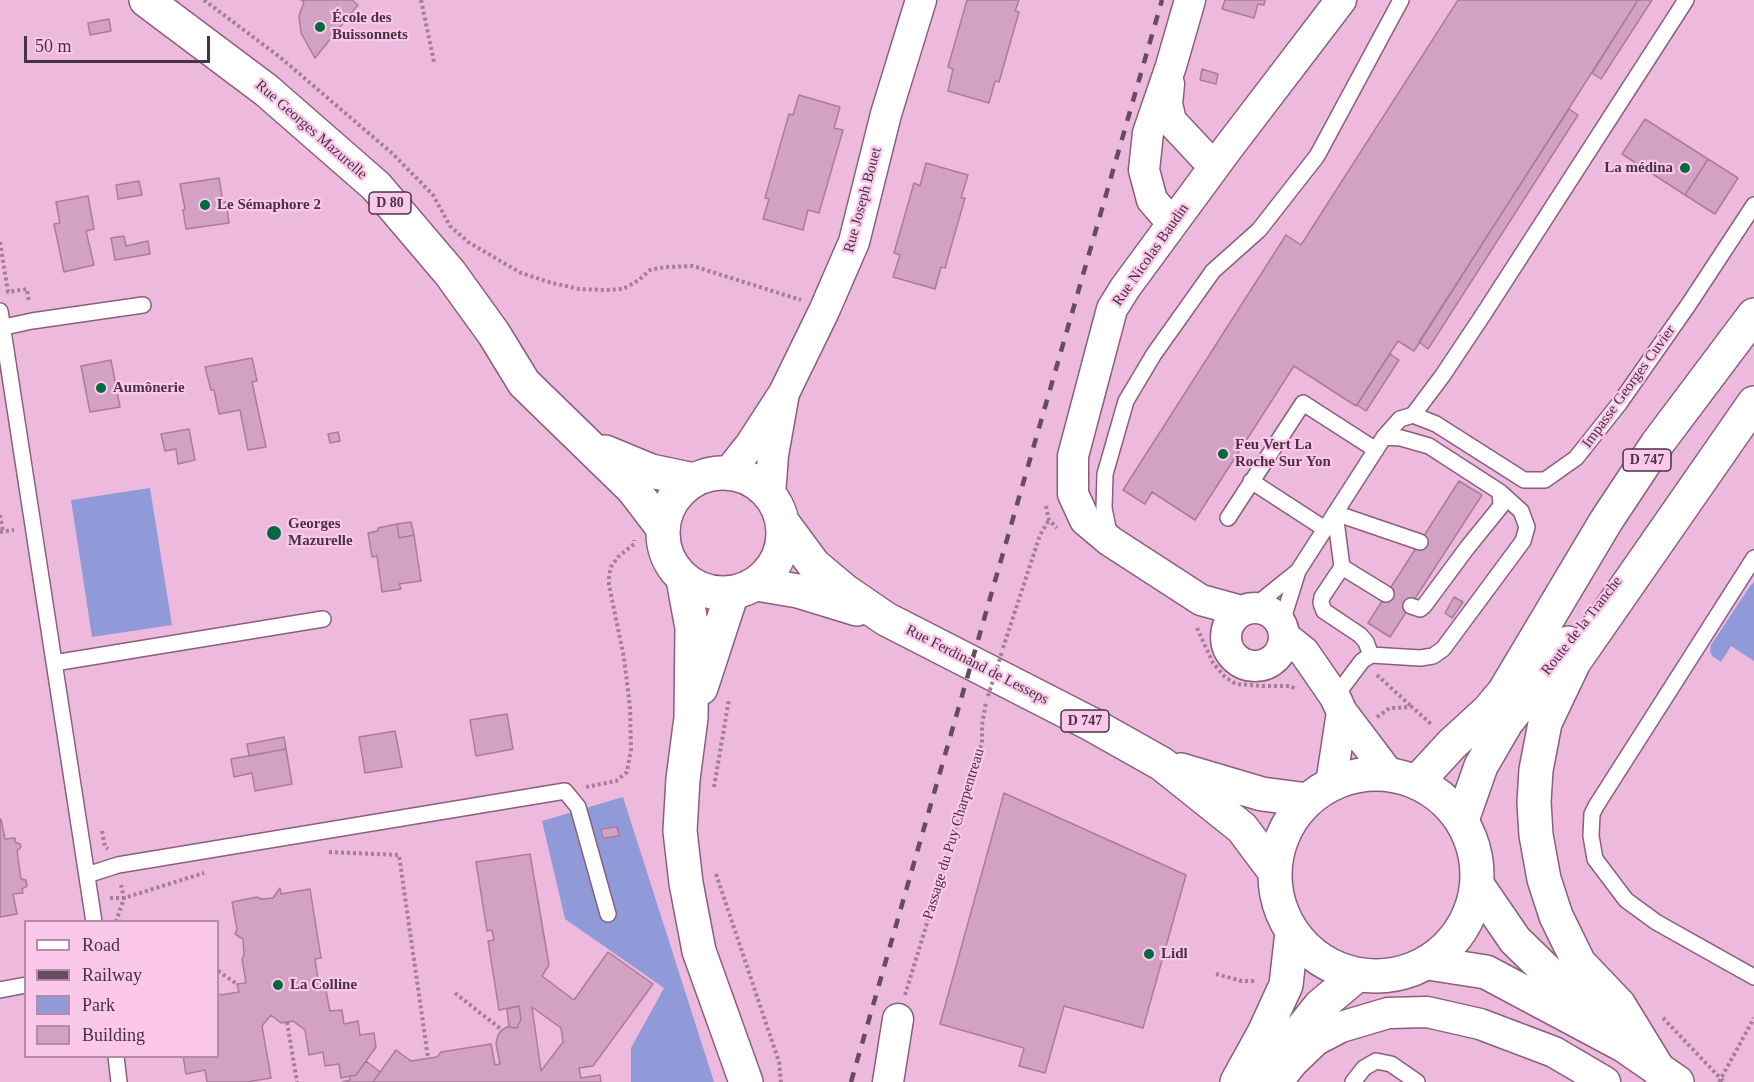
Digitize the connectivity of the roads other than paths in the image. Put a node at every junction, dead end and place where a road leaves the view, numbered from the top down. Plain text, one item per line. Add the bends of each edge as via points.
1 (921, 0) edge
2 (1190, 0) edge
3 (1341, 0) edge
4 (1401, 0) edge
5 (1686, 0) edge
6 (149, 1) edge
7 (1171, 66) junction
8 (1215, 167) junction
9 (1754, 204) edge
10 (1172, 223) junction
11 (143, 305) dead end
12 (0, 311) edge
13 (1754, 315) edge
14 (1, 328) edge
15 (784, 393) junction
16 (1754, 403) edge
17 (1413, 416) junction
18 (1380, 444) junction
19 (1724, 445) junction
20 (592, 447) junction
21 (728, 473) junction
22 (694, 480) junction
23 (1251, 481) junction
24 (1500, 492) junction
25 (777, 509) junction
26 (1335, 513) junction
27 (1228, 518) dead end
28 (1325, 529) junction
29 (648, 532) junction
30 (1110, 541) junction
31 (1420, 542) dead end
32 (1449, 547) dead end
33 (1467, 548) junction
34 (1754, 558) edge
35 (1342, 567) junction
36 (1298, 571) junction
37 (683, 579) junction
38 (745, 589) junction
39 (1386, 594) dead end
40 (1411, 606) dead end
41 (1240, 618) junction
42 (323, 619) dead end
43 (886, 619) junction
44 (1283, 631) junction
45 (1371, 655) junction
46 (54, 663) junction
47 (1270, 663) junction
48 (1325, 695) junction
49 (691, 718) junction
50 (1162, 764) junction
51 (1403, 778) junction
52 (1320, 792) junction
53 (1462, 820) junction
54 (1275, 872) junction
55 (87, 875) junction
56 (1478, 886) junction
57 (608, 914) dead end
58 (94, 920) edge
59 (1292, 932) junction
60 (1428, 963) junction
61 (1357, 975) junction
62 (1754, 977) edge
63 (24, 986) edge
64 (0, 990) edge
65 (898, 1019) road end
66 (1623, 1045) junction
67 (116, 1058) edge
68 (1667, 1079) edge
69 (120, 1082) edge
70 (746, 1082) edge
71 (888, 1082) edge
72 (1237, 1082) edge
73 (1265, 1082) edge
74 (1277, 1082) edge
75 (1353, 1082) edge
76 (1417, 1082) edge
77 (1605, 1082) edge

1 - 15 street, Rue Joseph Bouet via 886,114 854,242
2 - 7 street
3 - 8 street, Rue Nicolas Baudin
4 - 30 lane via 1317,156 1259,230 1213,271 1126,401 1105,474 1104,508
5 - 17 lane via 1484,315
6 - 20 main road, Rue Georges Mazurelle / D 80 via 266,90 376,186 450,273 524,383
7 - 8 street via 1167,104 1171,121
7 - 10 street via 1149,133 1144,170 1152,200
8 - 10 street, Rue Nicolas Baudin
9 - 17 lane, Impasse Georges Cuvier via 1619,404 1576,458 1545,480 1524,480 1436,424
10 - 30 street, Rue Nicolas Baudin via 1113,309 1073,456 1073,494 1085,520
11 - 14 lane
12 - 14 lane
13 - 51 main road, Route de la Tranche / D 747 via 1606,521 1504,692 1452,744
14 - 46 lane
15 - 21 street, Rue Joseph Bouet
15 - 25 street, Rue Joseph Bouet via 773,455
16 - 19 main road
17 - 18 lane via 1400,419
18 - 23 lane via 1303,403
18 - 24 lane via 1401,438 1429,446
18 - 26 lane
19 - 53 main road, Route de la Tranche via 1506,723 1481,766
19 - 68 main road via 1574,662 1545,723 1536,770 1536,835 1556,916 1579,963 1619,1005
20 - 22 main road, Rue Georges Mazurelle / D 80 via 651,471
20 - 29 main road, Rue Georges Mazurelle / D 80 via 633,489
21 - 22 main road
21 - 25 main road via 758,484
22 - 29 main road via 678,492
23 - 27 lane
23 - 28 lane
24 - 33 lane via 1501,506
24 - 45 lane via 1521,511 1527,527 1522,541 1443,649 1420,658
25 - 38 main road via 783,541 779,557 770,572
25 - 43 main road, Rue Ferdinand de Lesseps / D 747 via 814,565
26 - 28 lane
26 - 31 lane
26 - 35 lane
28 - 36 lane
29 - 37 main road via 663,546 670,564
30 - 41 street, Rue Nicolas Baudin via 1198,613
32 - 33 lane
33 - 40 lane via 1424,606
34 - 62 lane via 1596,806 1591,836 1595,859 1626,900 1656,922
35 - 39 lane
35 - 45 lane via 1321,603 1324,611 1360,635
36 - 41 lane
36 - 44 lane
37 - 38 main road via 714,594
37 - 49 main road via 692,628
38 - 43 main road, Rue Ferdinand de Lesseps / D 747 via 798,591
38 - 49 main road
41 - 44 street via 1261,609 1276,617
41 - 47 street via 1226,644 1230,652 1252,667
42 - 46 lane
43 - 50 main road, Rue Ferdinand de Lesseps / D 747
44 - 47 street via 1281,652
44 - 48 street via 1304,652
45 - 48 lane
46 - 55 lane
47 - 48 street
48 - 51 street
48 - 52 street
49 - 70 main road via 680,831 686,883 699,951
50 - 52 main road, Rue Ferdinand de Lesseps / D 747 via 1263,794
50 - 54 main road, Rue Ferdinand de Lesseps / D 747 via 1242,828
51 - 52 main road via 1359,775
51 - 53 main road via 1442,798
52 - 54 main road via 1290,821 1279,845
53 - 56 main road via 1476,851
54 - 59 main road via 1279,904
55 - 57 lane via 118,865 565,791 578,807
55 - 58 lane
56 - 60 main road via 1470,916 1453,943
56 - 66 main road via 1515,940
59 - 61 main road via 1331,967
59 - 72 main road via 1286,985
60 - 61 main road via 1406,973
60 - 66 main road via 1486,972
61 - 73 main road via 1320,1006
63 - 64 lane
65 - 71 street
66 - 68 main road
67 - 69 lane
74 - 77 street via 1316,1040 1341,1027 1388,1013 1427,1012 1480,1024 1554,1052
75 - 76 lane via 1376,1061 1391,1064

